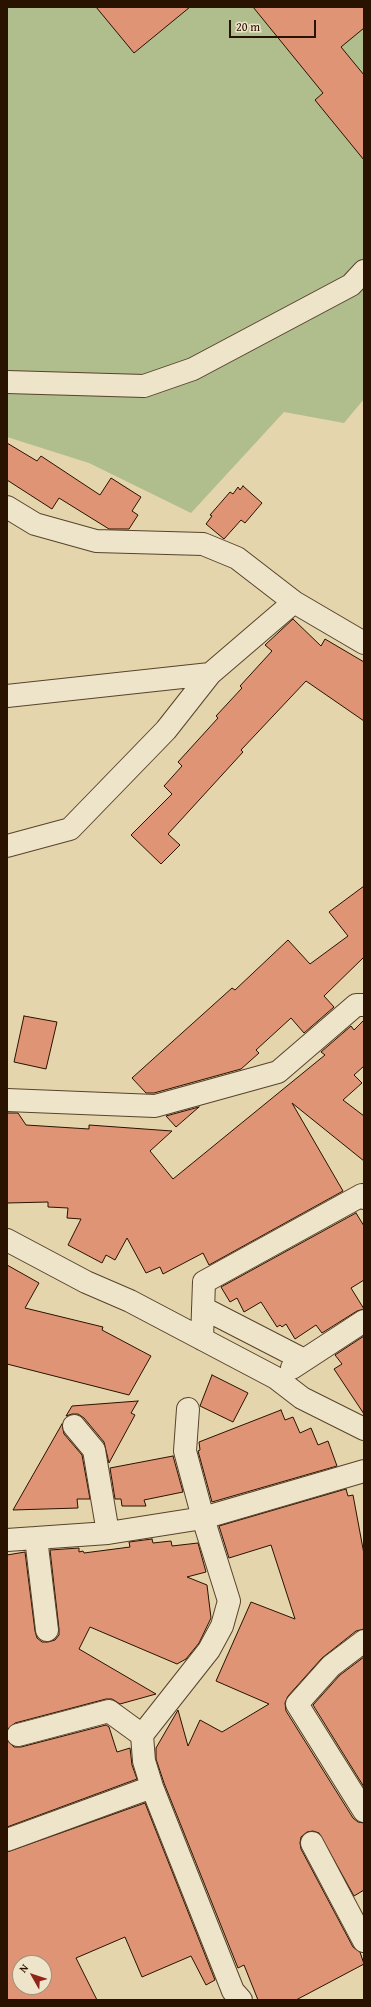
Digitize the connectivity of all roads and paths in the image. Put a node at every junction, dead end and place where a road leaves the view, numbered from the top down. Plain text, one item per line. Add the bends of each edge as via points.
1 (364, 271) edge
2 (7, 382) edge
3 (7, 507) edge
4 (294, 602) junction
5 (364, 643) edge
6 (210, 674) junction
7 (7, 696) edge
8 (7, 846) edge
9 (364, 1004) edge
10 (7, 1100) edge
11 (364, 1198) edge
12 (7, 1240) edge
13 (203, 1308) junction
14 (364, 1322) edge
15 (202, 1339) junction
16 (304, 1360) junction
17 (276, 1378) junction
18 (188, 1409) dead end
19 (74, 1426) dead end
20 (364, 1429) edge
21 (364, 1472) edge
22 (203, 1518) junction
23 (108, 1533) junction
24 (36, 1538) junction
25 (7, 1540) edge
26 (47, 1630) dead end
27 (364, 1641) edge
28 (18, 1735) dead end
29 (142, 1735) junction
30 (152, 1787) junction
31 (364, 1811) edge
32 (7, 1840) edge
33 (312, 1844) dead end
34 (364, 1940) edge
35 (241, 2000) edge

1 - 2 street via 351,284 193,369 144,386
3 - 4 street via 35,524 96,541 203,544 237,558
4 - 5 street
4 - 6 street
6 - 7 street
6 - 8 street via 166,730 70,829
9 - 10 street via 356,1006 278,1072 155,1106
11 - 13 street via 362,1195 204,1282
12 - 15 street
13 - 15 street
13 - 16 street
14 - 16 street
15 - 17 street
16 - 17 street
17 - 20 street via 302,1398
18 - 22 street via 185,1450
19 - 23 street via 94,1450
21 - 22 street
22 - 23 street
22 - 29 street via 229,1601 222,1626 209,1650
23 - 24 street
24 - 25 street
24 - 26 street
27 - 31 street via 331,1666 298,1704
28 - 29 street via 109,1711
29 - 30 street via 144,1760
30 - 32 street
30 - 35 street via 233,1991
33 - 34 street

